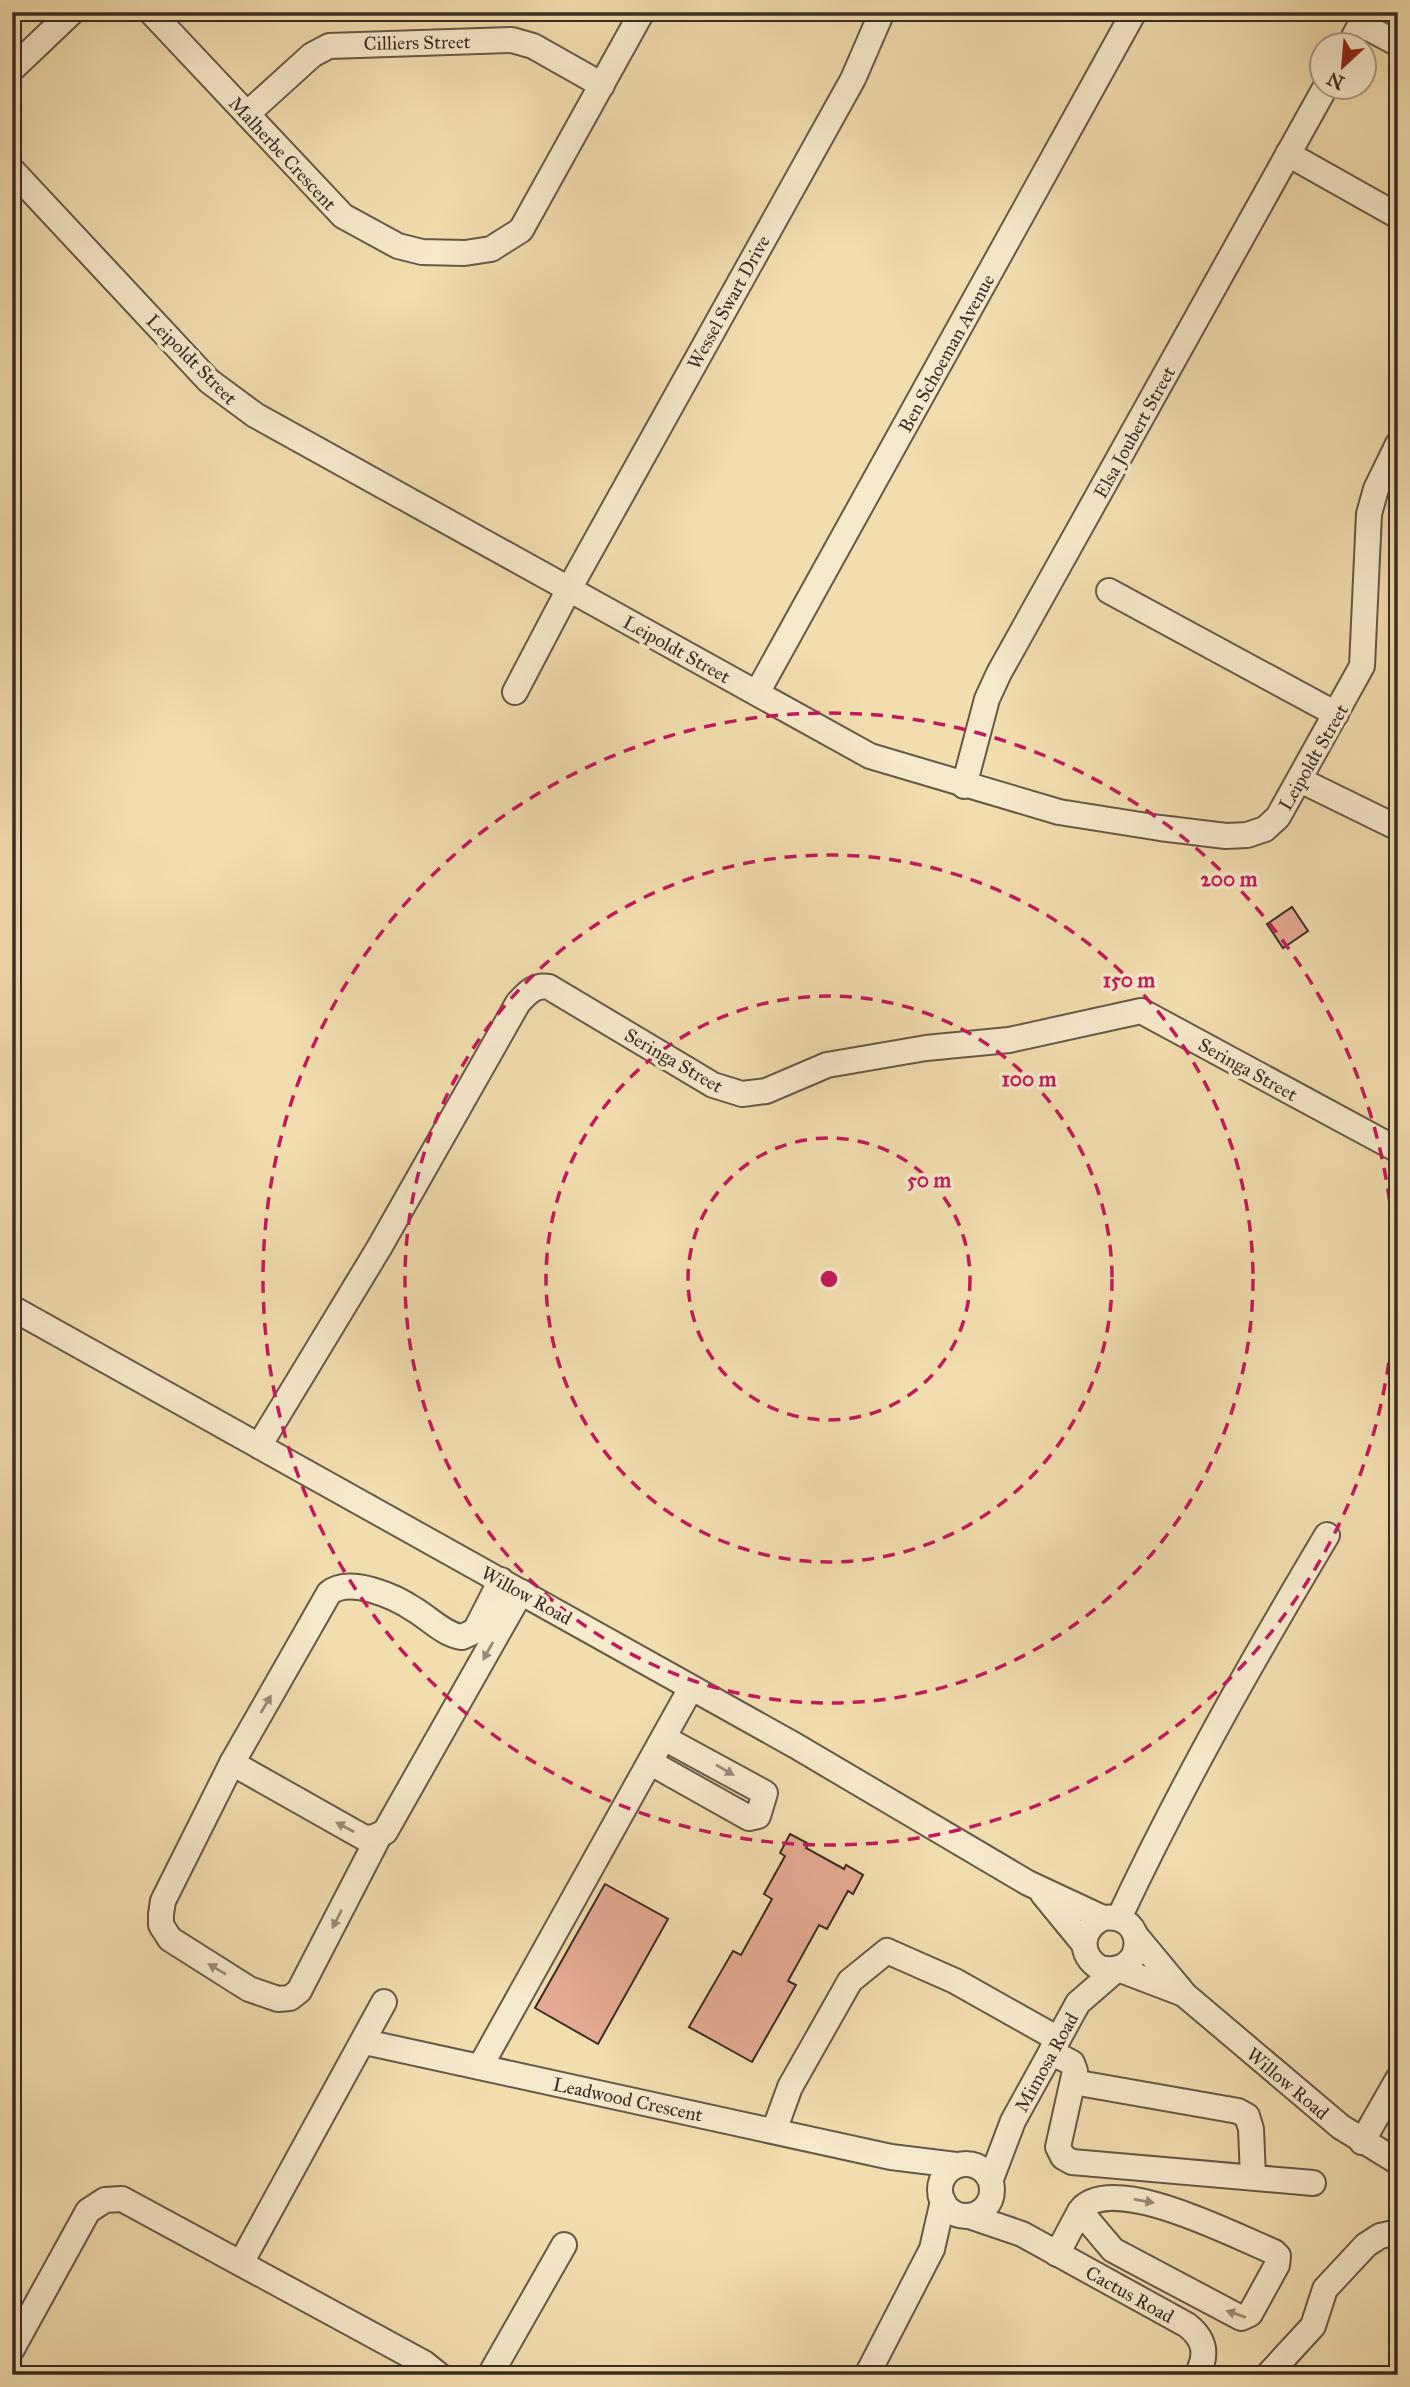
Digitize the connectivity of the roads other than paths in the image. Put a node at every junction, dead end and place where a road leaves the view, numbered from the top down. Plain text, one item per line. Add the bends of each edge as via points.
1 (72, 12) edge
2 (151, 12) edge
3 (642, 12) edge
4 (882, 12) edge
5 (1134, 12) edge
6 (1359, 27) edge
7 (1398, 44) edge
8 (12, 69) edge
9 (602, 85) junction
10 (1317, 102) edge
11 (247, 114) junction
12 (1288, 154) junction
13 (12, 170) edge
14 (1398, 216) edge
15 (1398, 444) edge
16 (569, 589) junction
17 (1109, 591) dead end
18 (515, 692) dead end
19 (757, 694) junction
20 (1336, 713) junction
21 (1300, 780) junction
22 (964, 786) junction
23 (1398, 828) edge
24 (1398, 1150) edge
25 (12, 1308) edge
26 (259, 1446) junction
27 (1327, 1535) dead end
28 (511, 1586) junction
29 (691, 1688) junction
30 (664, 1738) junction
31 (232, 1763) junction
32 (651, 1763) junction
33 (379, 1836) junction
34 (1038, 1888) junction
35 (1119, 1924) junction
36 (1086, 1950) junction
37 (1117, 1969) junction
38 (1185, 1995) junction
39 (384, 2002) dead end
40 (1078, 2003) junction
41 (365, 2042) junction
42 (1054, 2045) junction
43 (480, 2067) junction
44 (1398, 2079) edge
45 (1073, 2082) junction
46 (1013, 2121) junction
47 (774, 2131) junction
48 (1362, 2142) junction
49 (891, 2157) junction
50 (1398, 2162) edge
51 (959, 2164) junction
52 (1253, 2177) junction
53 (992, 2183) junction
54 (1313, 2183) dead end
55 (941, 2196) junction
56 (1080, 2211) junction
57 (967, 2216) junction
58 (1398, 2232) edge
59 (1022, 2234) junction
60 (564, 2245) dead end
61 (932, 2249) junction
62 (1057, 2254) junction
63 (241, 2263) junction
64 (12, 2349) edge
65 (439, 2375) edge
66 (490, 2375) edge
67 (867, 2375) edge
68 (1197, 2375) edge
69 (1268, 2375) edge

1 - 8 street
2 - 11 street, Malherbe Crescent
3 - 9 street, Malherbe Crescent
4 - 16 street, Wessel Swart Drive via 853,79
5 - 19 street, Ben Schoeman Avenue
6 - 7 street
9 - 11 street, Cilliers Street via 533,46 512,40 343,44 312,55
9 - 11 street, Malherbe Crescent via 521,230 479,252 407,250 348,218 332,207
10 - 12 street, Elsa Joubert Street
12 - 14 street
12 - 22 street, Elsa Joubert Street via 999,673 987,699
13 - 16 street, Leipoldt Street via 209,380 240,406
15 - 20 street, Leipoldt Street via 1369,514 1365,656
16 - 18 street, Wessel Swart Drive
16 - 19 street, Leipoldt Street
17 - 20 street
19 - 22 street, Leipoldt Street via 870,756
20 - 21 street, Leipoldt Street
21 - 22 street, Leipoldt Street via 1278,817 1265,829 1238,836 1076,815
21 - 23 street
24 - 26 street, Seringa Street via 1142,1011 1009,1040 835,1063 775,1088 742,1094 713,1085 549,987 537,987 518,1003 379,1248
25 - 26 street, Willow Road
26 - 28 street, Willow Road
27 - 35 street via 1221,1715 1165,1821
28 - 29 street, Willow Road
31 -> 28 street via 324,1599 334,1589 366,1589 396,1600 462,1637 472,1634
28 -> 33 street
29 - 30 street
29 - 34 street, Willow Road
30 - 32 street
30 -> 32 street via 765,1793 758,1816 749,1818
33 -> 31 street via 363,1837
33 -> 31 street via 299,1991 278,1999 249,1989 178,1946 161,1925 163,1901
32 - 43 street
34 - 35 street, Willow Road
34 - 36 street, Willow Road
35 - 36 street via 1089,1928
35 - 37 street via 1134,1956
35 - 38 street, Willow Road
36 - 37 street, Willow Road via 1100,1968
36 - 40 street, Mimosa Road
37 - 38 street, Willow Road
37 - 40 street, Mimosa Road
38 - 48 street, Willow Road
39 - 41 street
40 - 42 street, Mimosa Road
41 - 43 street, Leadwood Crescent
41 - 63 street
42 - 45 street via 1072,2063
42 - 46 street, Mimosa Road
42 - 47 street via 955,1981 887,1951 850,1982 790,2087
43 - 47 street, Leadwood Crescent
44 - 48 street
45 - 52 street via 1238,2111 1247,2116 1251,2129
45 - 52 street via 1058,2147 1072,2162
46 - 51 street, Mimosa Road
46 - 53 street, Mimosa Road
47 - 49 street, Leadwood Crescent
48 - 50 street, Willow Road
49 - 51 street, Leadwood Crescent
49 - 55 street, Leadwood Crescent
51 - 53 street via 982,2169
51 - 55 street, Mimosa Road via 944,2175
52 - 54 street
53 - 57 street, Mimosa Road via 986,2207
53 - 59 street, Cactus Road
55 - 57 street via 954,2213
55 - 61 street, Mimosa Road
56 -> 56 street via 1100,2199 1150,2201 1274,2252 1277,2265 1250,2314 1241,2318 1112,2250
56 - 62 street
57 - 59 street, Cactus Road
57 - 61 street, Mimosa Road
58 - 69 street via 1366,2245 1325,2289 1313,2326
59 - 62 street, Cactus Road
60 - 66 street
61 - 67 street, Mimosa Road
62 - 68 street, Cactus Road via 1196,2332 1205,2356
63 - 64 street via 122,2199 104,2200 88,2211
63 - 65 street

